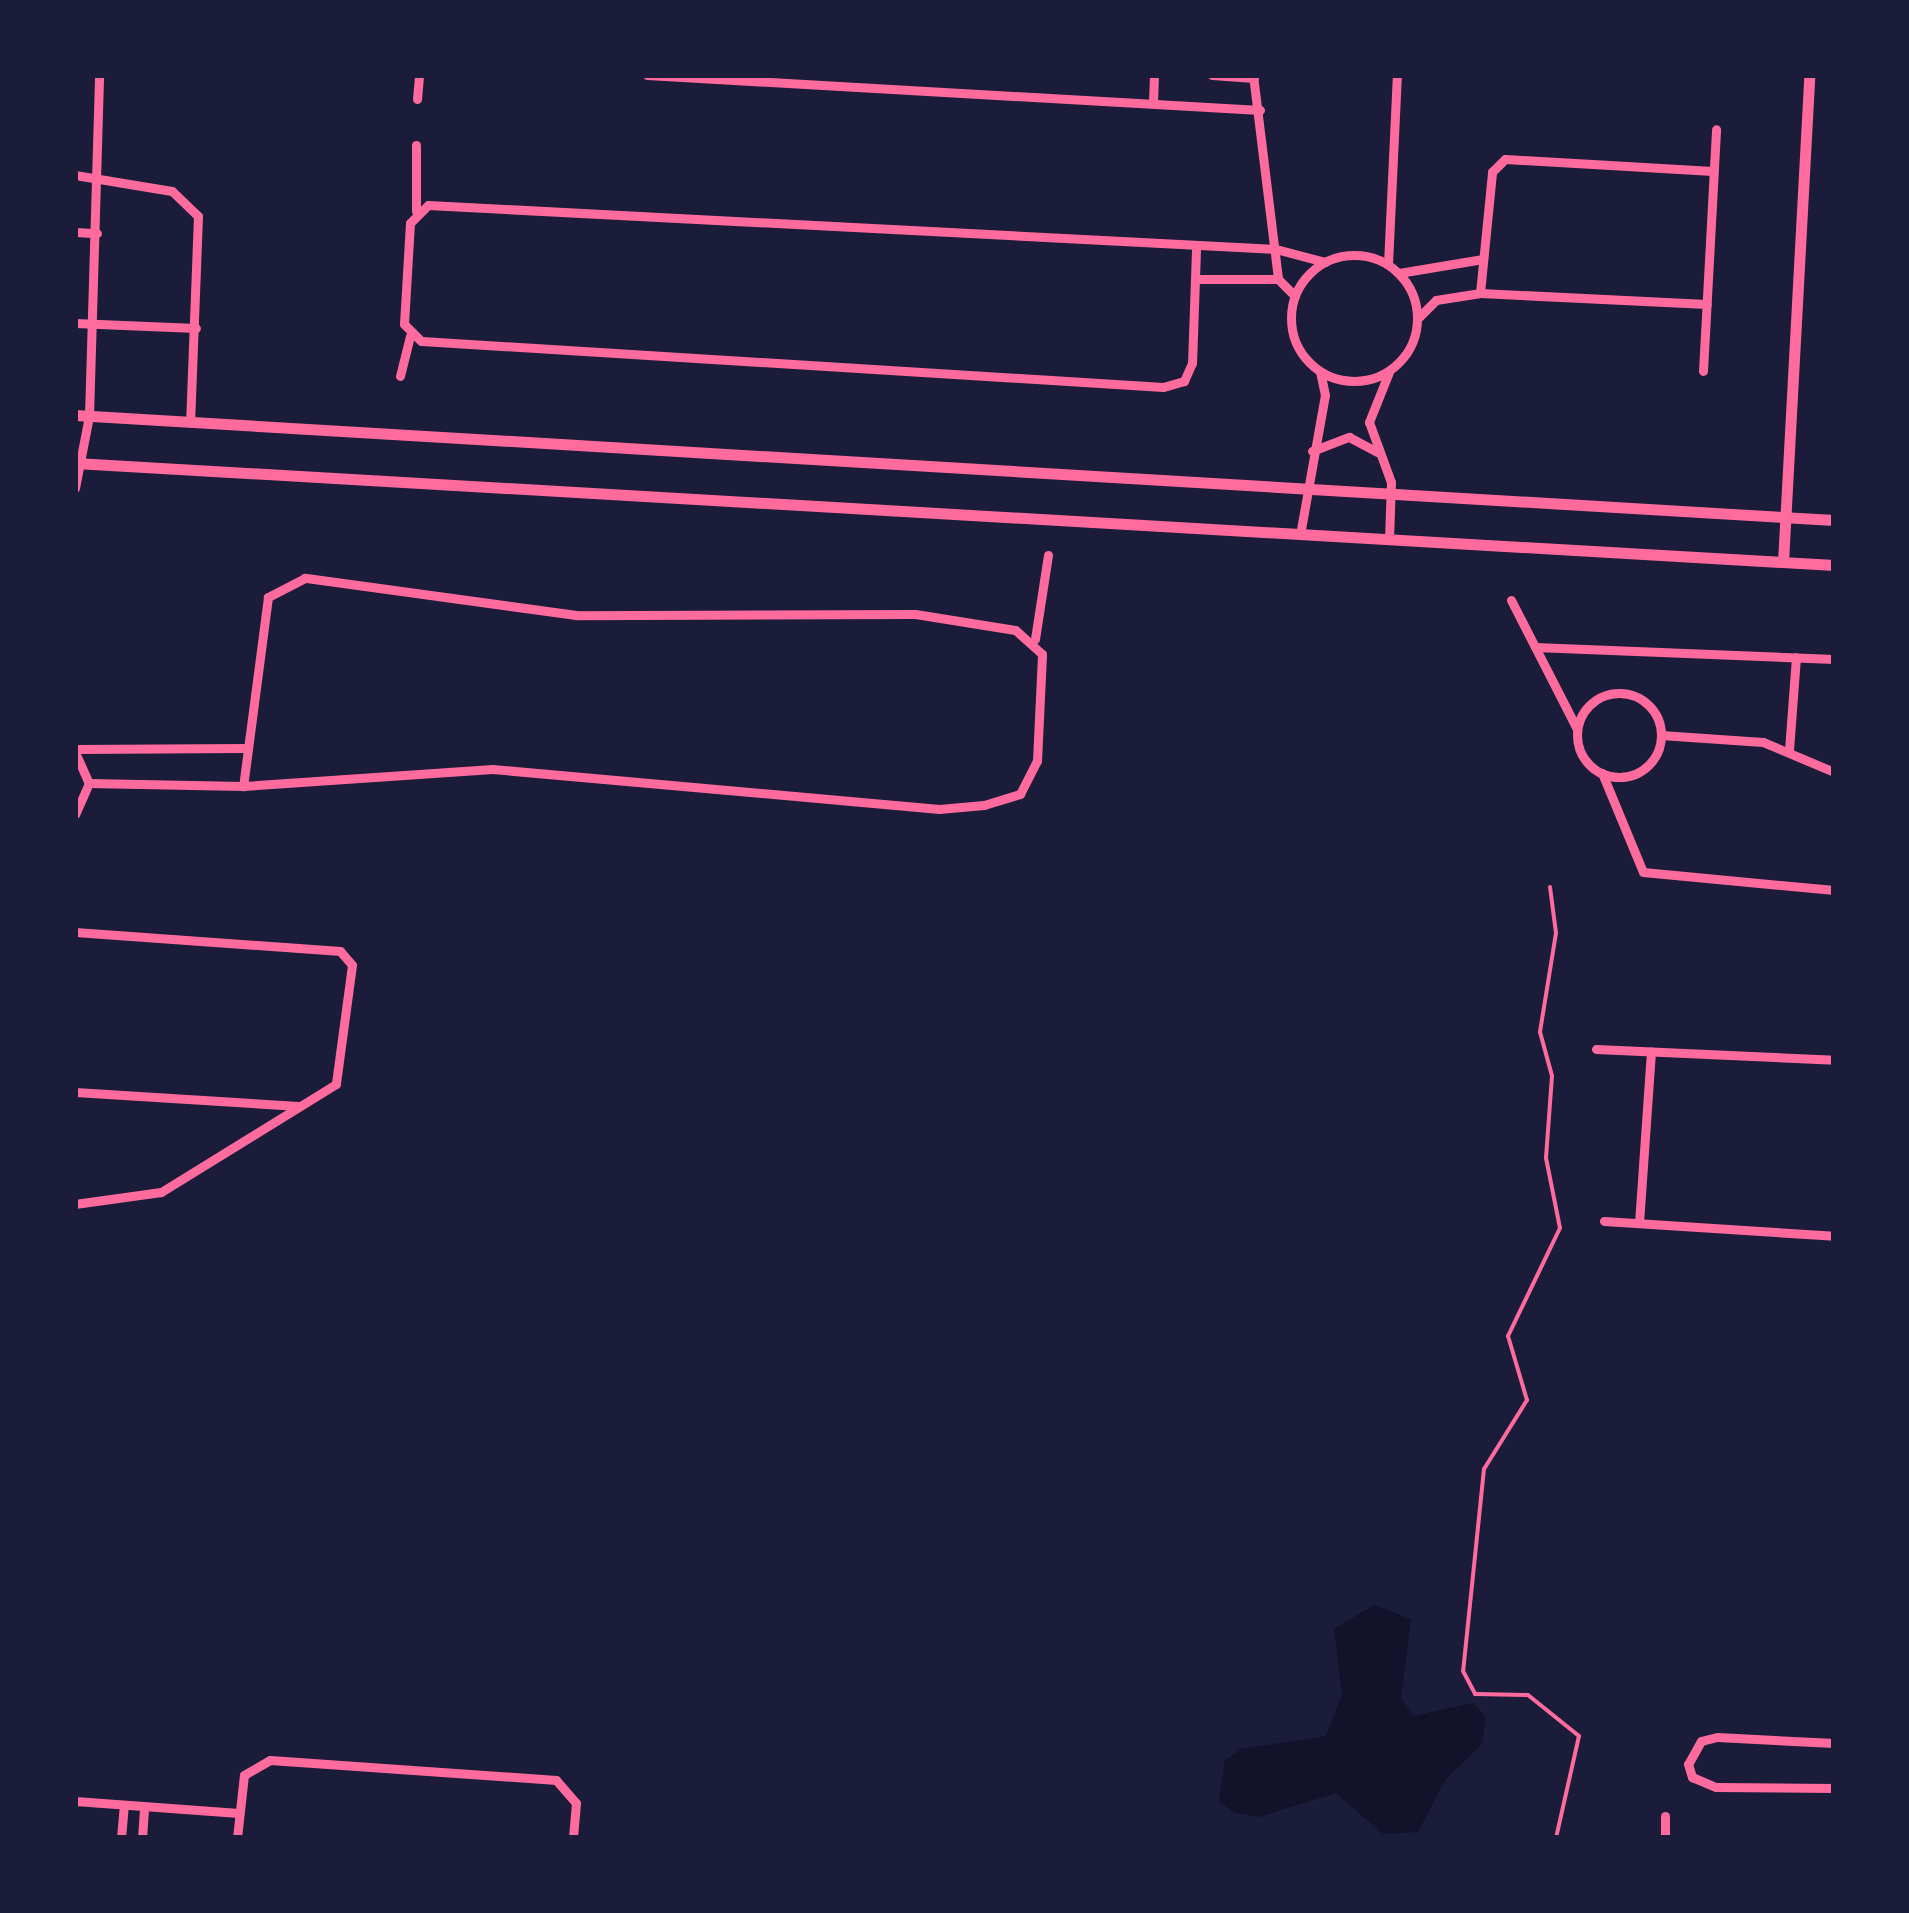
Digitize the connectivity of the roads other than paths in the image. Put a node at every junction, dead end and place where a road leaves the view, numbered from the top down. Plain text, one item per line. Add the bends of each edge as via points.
1 (98, 75) edge
2 (419, 75) edge
3 (647, 75) edge
4 (1154, 75) edge
5 (1212, 75) edge
6 (1397, 75) edge
7 (1809, 75) edge
8 (1254, 76) edge
9 (417, 99) dead end
10 (1154, 104) junction
11 (1260, 110) junction
12 (1716, 129) dead end
13 (416, 144) dead end
14 (1714, 171) junction
15 (75, 174) edge
16 (98, 176) junction
17 (416, 212) junction
18 (75, 232) edge
19 (98, 233) junction
20 (1276, 249) junction
21 (1196, 250) junction
22 (1482, 259) junction
23 (1324, 262) junction
24 (1388, 264) junction
25 (1400, 273) junction
26 (1196, 279) junction
27 (1278, 279) junction
28 (1480, 293) junction
29 (1295, 296) junction
30 (1706, 304) junction
31 (1418, 317) junction
32 (75, 323) edge
33 (93, 324) junction
34 (196, 328) junction
35 (410, 336) junction
36 (1318, 370) junction
37 (1390, 370) junction
38 (1703, 370) dead end
39 (400, 376) dead end
40 (75, 415) edge
41 (89, 416) junction
42 (190, 422) junction
43 (1312, 450) junction
44 (1380, 453) junction
45 (79, 463) edge
46 (75, 488) edge
47 (1303, 492) junction
48 (1393, 495) junction
49 (1784, 517) junction
50 (1834, 520) edge
51 (1300, 536) junction
52 (1390, 539) junction
53 (1048, 555) dead end
54 (1782, 562) junction
55 (1834, 565) edge
56 (1511, 600) dead end
57 (1035, 639) junction
58 (1534, 647) junction
59 (1796, 657) junction
60 (1834, 660) edge
61 (1577, 728) junction
62 (1660, 736) junction
63 (246, 748) junction
64 (75, 750) edge
65 (1790, 750) junction
66 (1834, 772) edge
67 (1602, 773) junction
68 (89, 783) junction
69 (243, 786) junction
70 (75, 814) edge
71 (1834, 890) edge
72 (75, 932) edge
73 (1596, 1048) dead end
74 (1651, 1051) junction
75 (1834, 1060) edge
76 (75, 1092) edge
77 (302, 1106) junction
78 (75, 1204) edge
79 (1604, 1221) dead end
80 (1638, 1223) junction
81 (1834, 1236) edge
82 (1834, 1743) edge
83 (1834, 1788) edge
84 (75, 1800) edge
85 (124, 1805) junction
86 (144, 1806) junction
87 (239, 1813) junction
88 (1666, 1816) dead end
89 (122, 1838) edge
90 (142, 1838) edge
91 (238, 1838) edge
92 (573, 1838) edge
93 (1665, 1838) edge

1 - 16 street
2 - 9 street
3 - 10 street
4 - 10 street
5 - 8 street
6 - 24 street
7 - 49 street
8 - 11 street
10 - 11 street
11 - 20 street
12 - 14 street
13 - 17 street
14 - 22 street via 1504,159 1492,172
14 - 30 street
15 - 16 street
16 - 19 street
16 - 34 street via 190,200 198,216
17 - 21 street via 428,205
17 - 35 street
18 - 19 street
19 - 33 street
20 - 21 street
20 - 23 street
20 - 27 street
21 - 26 street
22 - 25 street
22 - 28 street
23 - 24 street via 1356,254
23 - 29 street
24 - 25 street
25 - 31 street
26 - 27 street
26 - 35 street via 1192,362 1184,381 1163,387
27 - 29 street
28 - 30 street
28 - 31 street via 1436,300
29 - 36 street via 1294,338
30 - 38 street
31 - 37 street via 1410,348
32 - 33 street
33 - 34 street
33 - 41 street
34 - 42 street
35 - 39 street
36 - 37 street via 1357,381
36 - 43 street via 1325,395
37 - 44 street via 1372,400
40 - 41 street
41 - 42 street
41 - 45 street
42 - 47 street
43 - 44 street via 1348,437
43 - 47 street
44 - 48 street
45 - 46 street
45 - 51 street
47 - 48 street
47 - 51 street
48 - 49 street
48 - 52 street
49 - 50 street
49 - 54 street
51 - 52 street
52 - 54 street
53 - 57 street
54 - 55 street
56 - 58 street
57 - 63 street via 915,614 576,615 306,578 268,597
57 - 69 street via 1042,654 1037,761 1020,794 984,805 939,810 492,770
58 - 59 street
58 - 61 street
59 - 60 street
59 - 65 street
61 - 62 street via 1590,704 1615,693 1642,700
61 - 67 street via 1582,756
62 - 65 street
62 - 67 street via 1642,770
63 - 64 street
63 - 69 street
64 - 68 street
65 - 66 street
67 - 71 street via 1643,872
68 - 69 street
68 - 70 street
72 - 77 street via 348,956 343,1070
73 - 74 street
74 - 75 street
74 - 80 street
76 - 77 street
77 - 78 street via 161,1192
79 - 80 street
80 - 81 street
82 - 83 street via 1717,1737 1701,1741 1688,1764 1692,1777 1716,1787
84 - 85 street
85 - 86 street
85 - 89 street
86 - 87 street
86 - 90 street
87 - 91 street
87 - 92 street via 244,1775 270,1760 556,1780 576,1803
88 - 93 street

